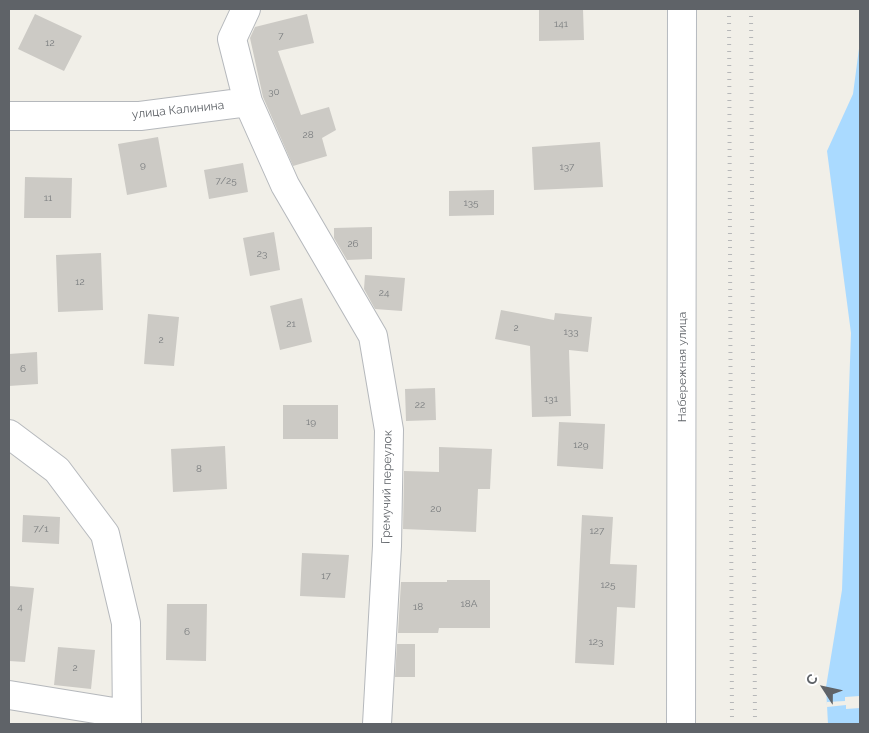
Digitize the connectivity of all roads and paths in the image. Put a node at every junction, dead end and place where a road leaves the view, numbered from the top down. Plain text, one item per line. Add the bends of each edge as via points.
1 (246, 9) edge
2 (682, 9) edge
3 (248, 102) junction
4 (9, 116) edge
5 (9, 434) edge
6 (9, 695) edge
7 (126, 719) edge
8 (377, 724) edge
9 (681, 724) edge

1 - 3 street via 232,40
2 - 9 street, Набережная улица
3 - 4 street, улица Калинина via 140,116
3 - 8 street, Гремучий переулок via 285,185 373,336 389,430 387,546
5 - 7 street via 57,470 105,534 126,623
6 - 7 street

